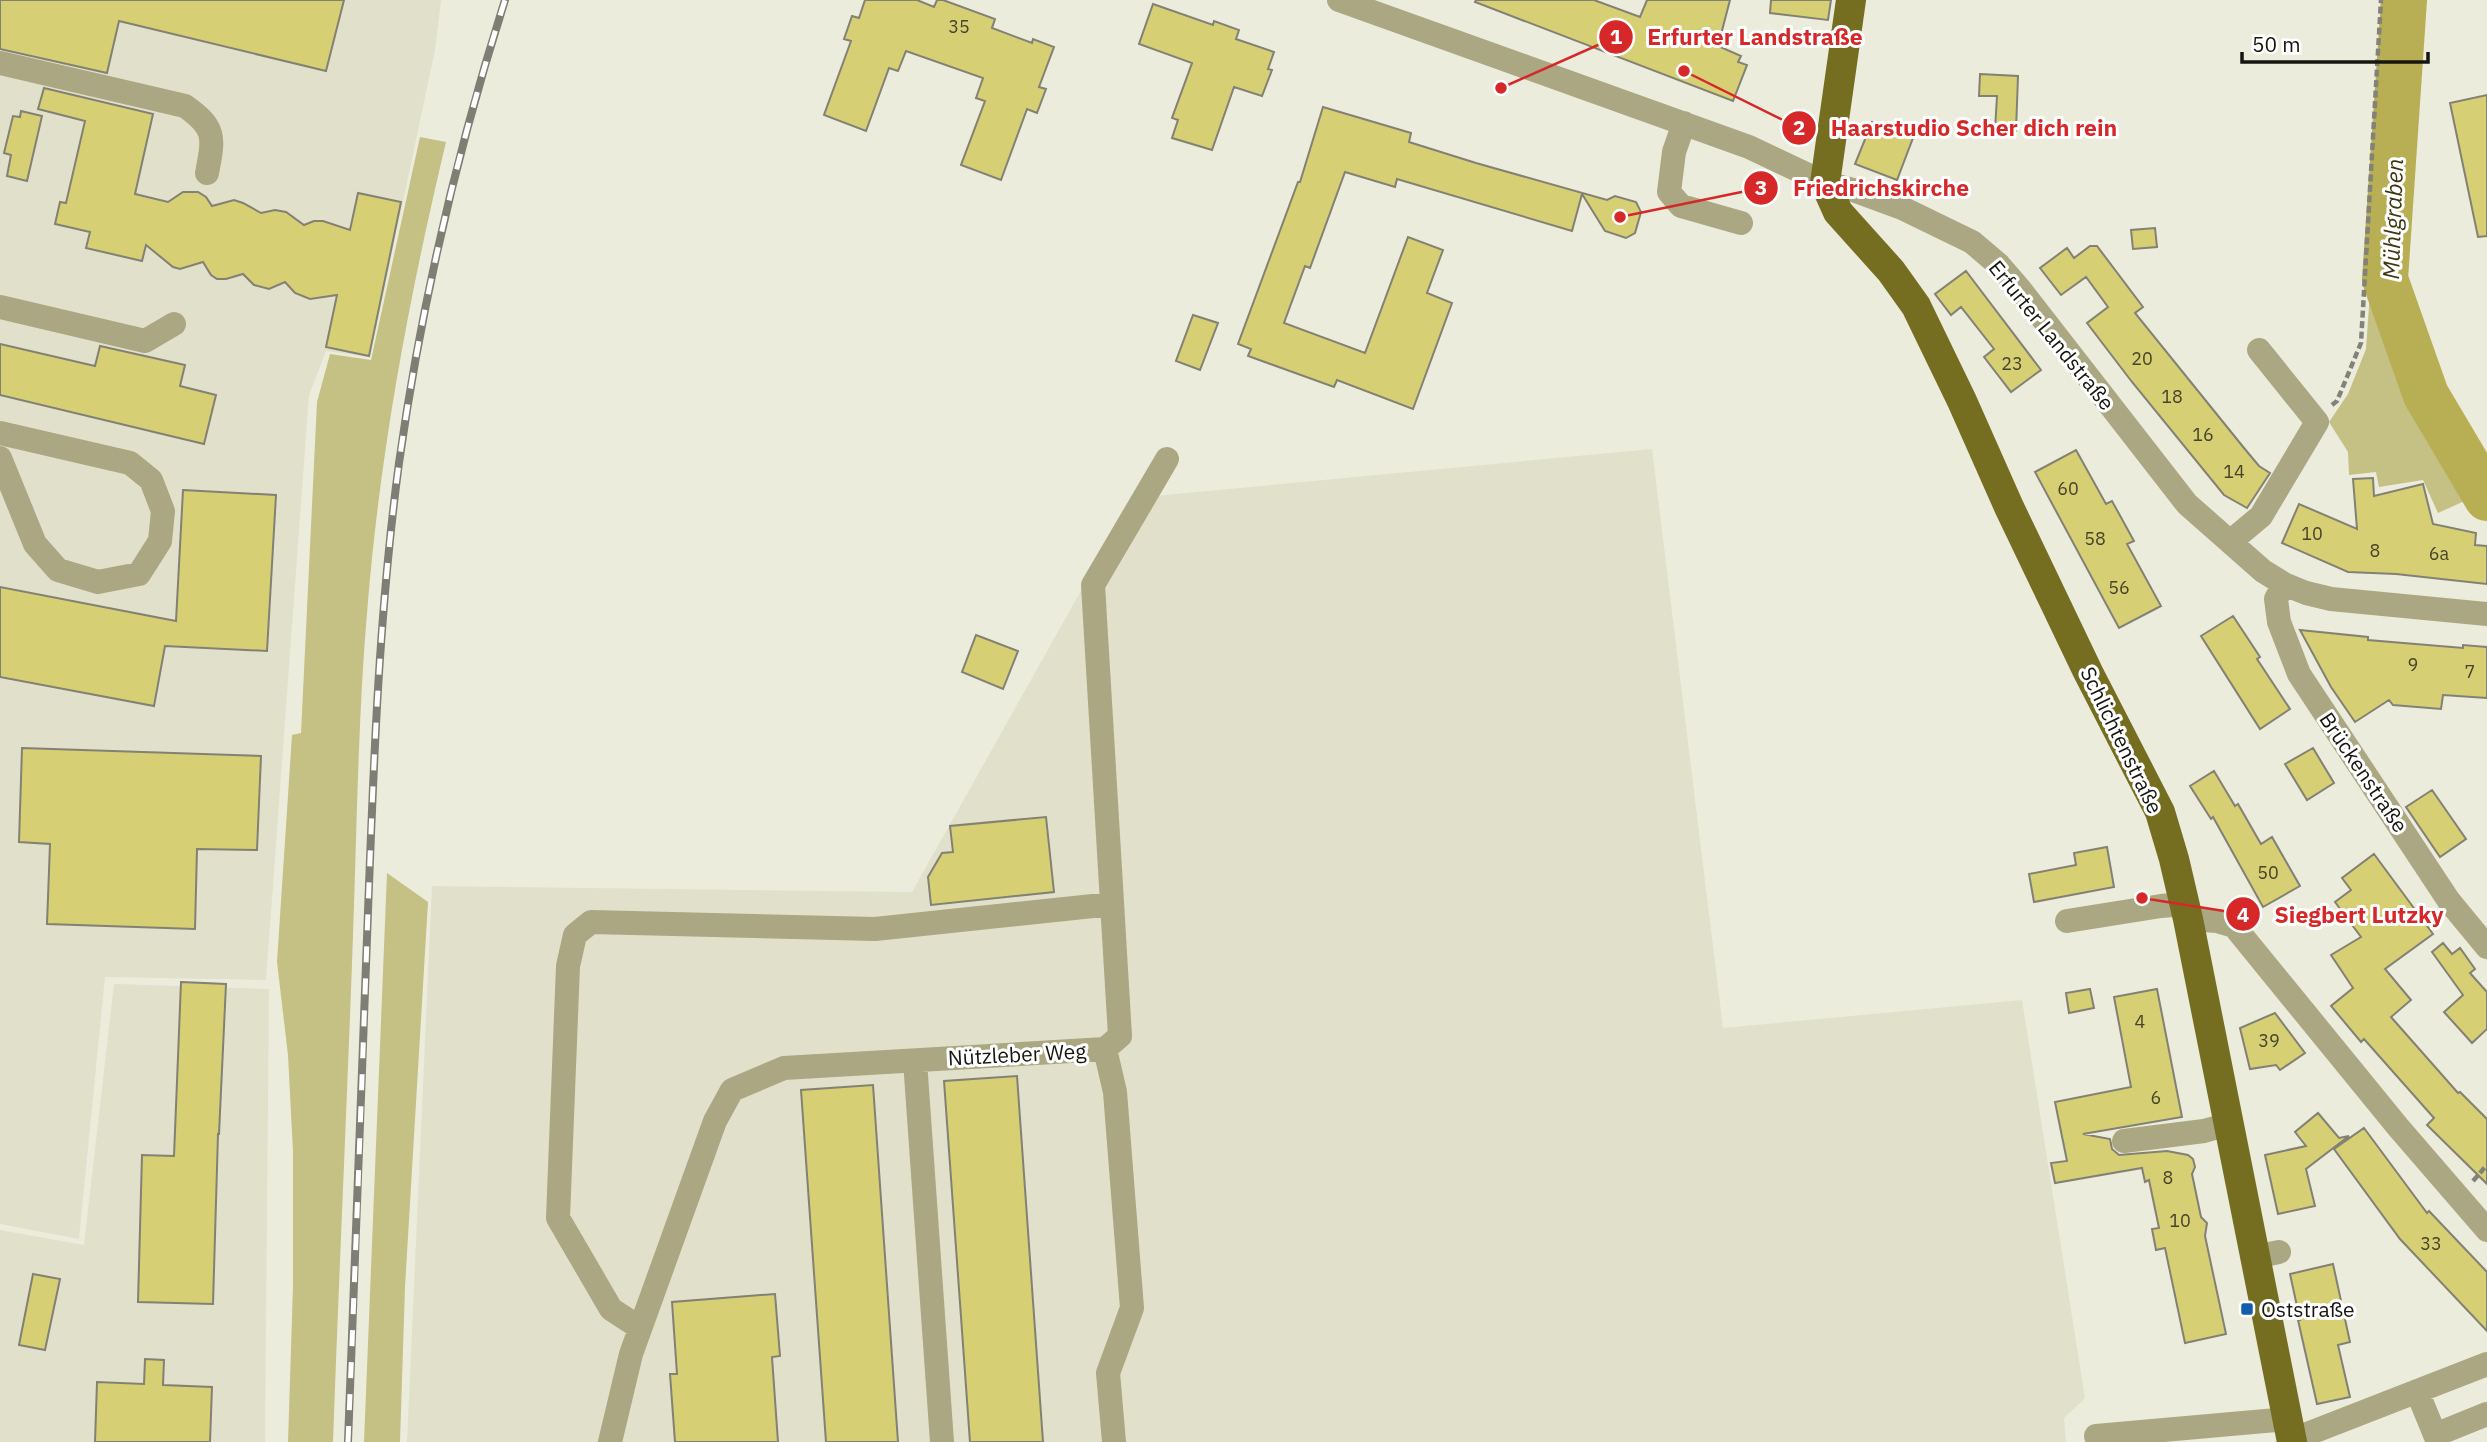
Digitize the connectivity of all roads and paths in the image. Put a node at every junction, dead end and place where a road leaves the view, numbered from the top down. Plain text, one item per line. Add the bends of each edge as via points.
1 (1339, 0) edge
2 (1851, 0) edge
3 (2381, 0) edge
4 (0, 63) edge
5 (1684, 123) junction
6 (207, 173) dead end
7 (1825, 183) junction
8 (1741, 223) dead end
9 (0, 307) edge
10 (174, 324) dead end
11 (2259, 350) dead end
12 (2317, 422) junction
13 (0, 433) edge
14 (0, 458) edge
15 (1167, 459) dead end
16 (2230, 542) junction
17 (2284, 584) junction
18 (2487, 614) edge
19 (1112, 904) junction
20 (2186, 911) junction
21 (2067, 921) dead end
22 (2487, 947) edge
23 (1105, 1049) junction
24 (915, 1061) junction
25 (2229, 1124) junction
26 (2124, 1140) dead end
27 (2487, 1165) edge
28 (2472, 1182) dead end
29 (2487, 1230) edge
30 (640, 1328) junction
31 (2487, 1364) edge
32 (2417, 1391) junction
33 (2487, 1414) edge
34 (2291, 1434) edge
35 (2096, 1436) dead end
36 (2437, 1438) edge
37 (610, 1442) edge
38 (942, 1442) edge
39 (1114, 1442) edge

1 - 5 street, Erfurter Landstraße
2 - 7 main road
3 - 12 path via 2361,343 2337,401
4 - 6 street via 185,106 205,121 213,145
5 - 7 street, Erfurter Landstraße via 1749,146
5 - 8 street via 1674,152 1669,192 1681,206
7 - 16 street, Erfurter Landstraße via 1937,224 1972,242 1999,265 2187,504
7 - 20 main road, Schlichtenstraße via 1838,212 1916,306 2020,531 2160,812
9 - 10 street via 145,341
11 - 12 street
12 - 16 street via 2261,516
13 - 14 street via 130,463 150,480 163,510 160,541 139,574 98,582 58,570 35,544
15 - 19 street, Nützleber Weg via 1093,585
16 - 17 street, Erfurter Landstraße
17 - 18 street, Erfurter Landstraße via 2331,599
17 - 22 street, Brückenstraße via 2276,599 2279,622 2299,674 2449,901
19 - 23 street, Nützleber Weg via 1120,1036
19 - 30 street via 875,929 591,922 575,935 568,966 558,1218 611,1309
20 - 21 street via 2161,906
20 - 25 main road
20 - 29 street via 2234,926
23 - 24 street, Nützleber Weg
23 - 39 street via 1115,1092 1132,1308 1108,1373
24 - 30 street, Nützleber Weg via 784,1068 732,1090 715,1121
24 - 38 street
25 - 26 street
25 - 34 main road via 2267,1254
27 - 28 path
30 - 37 street, Nützleber Weg
31 - 32 street
32 - 34 street
32 - 36 street
33 - 36 street
34 - 35 street

